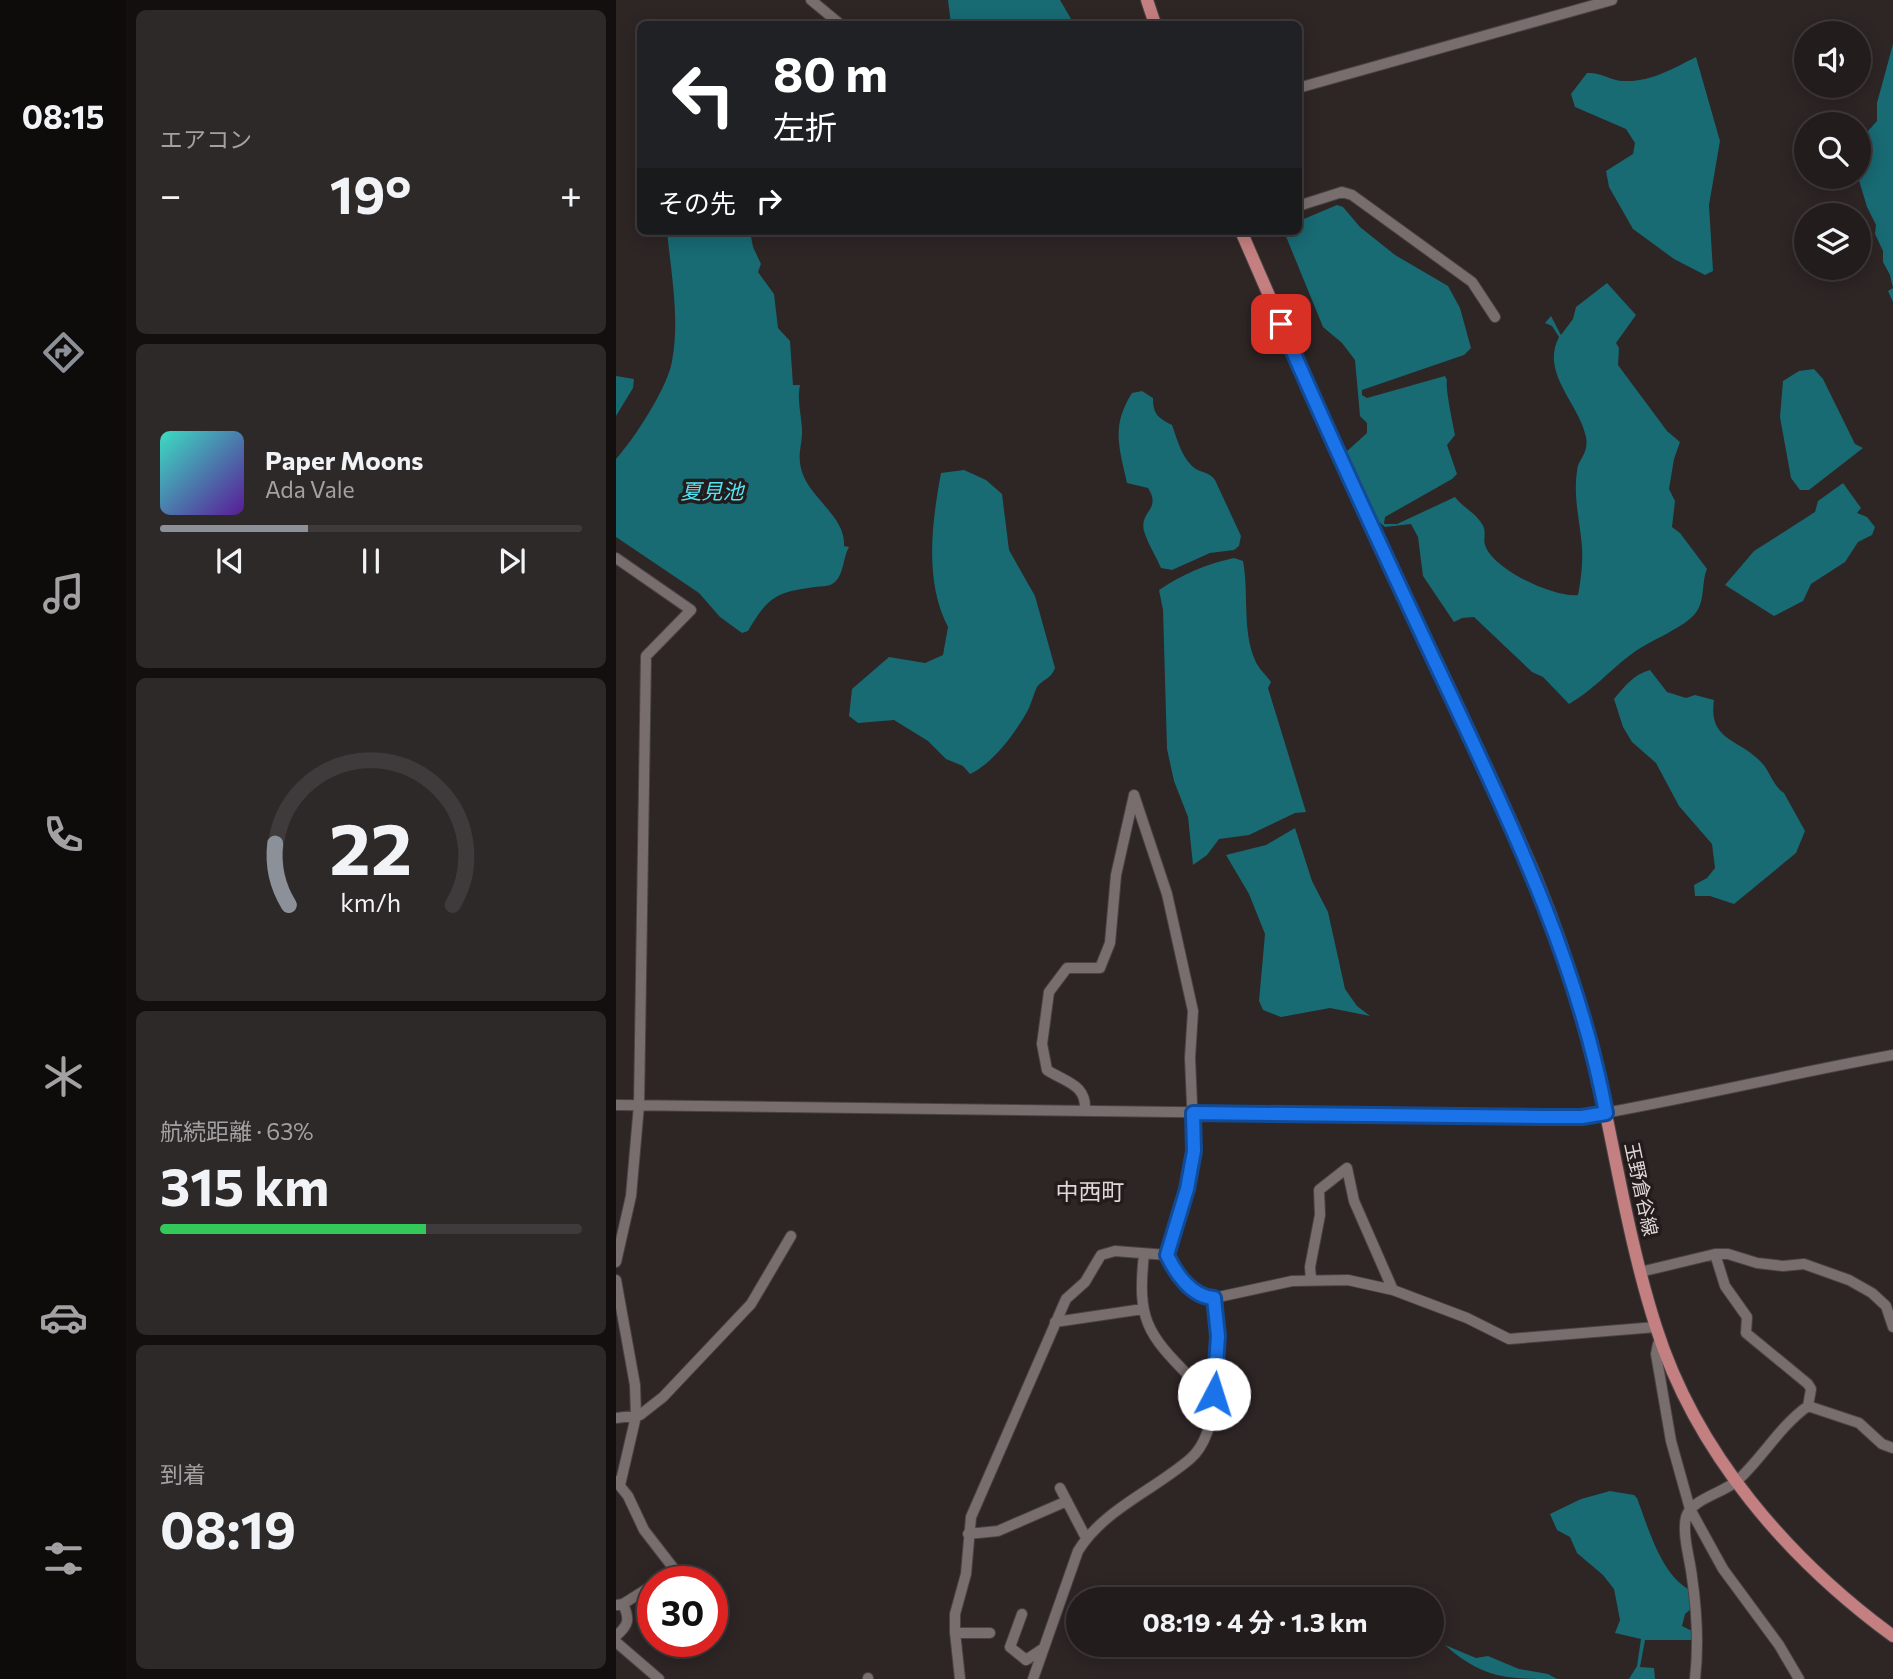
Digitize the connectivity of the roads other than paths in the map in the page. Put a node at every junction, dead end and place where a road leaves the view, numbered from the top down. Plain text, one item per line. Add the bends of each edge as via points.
1 (811, 0) edge
2 (1147, 0) edge
3 (1612, 0) edge
4 (836, 21) edge
5 (1154, 21) edge
6 (1302, 87) edge
7 (1302, 205) edge
8 (1243, 235) edge
9 (1495, 317) dead end
10 (616, 558) edge
11 (1893, 1055) edge
12 (616, 1105) edge
13 (639, 1105) junction
14 (1085, 1111) junction
15 (1193, 1113) junction
16 (1606, 1113) junction
17 (791, 1236) dead end
18 (1144, 1254) junction
19 (1715, 1254) junction
20 (1167, 1255) junction
21 (616, 1262) edge
22 (1640, 1272) junction
23 (1311, 1279) junction
24 (616, 1280) edge
25 (1393, 1290) junction
26 (1214, 1298) junction
27 (1143, 1309) junction
28 (1055, 1322) junction
29 (1656, 1327) junction
30 (1893, 1327) edge
31 (1662, 1342) junction
32 (1218, 1375) junction
33 (1808, 1406) junction
34 (636, 1416) junction
35 (616, 1418) edge
36 (1893, 1448) edge
37 (1737, 1481) junction
38 (618, 1483) edge
39 (1059, 1488) dead end
40 (1067, 1501) junction
41 (1690, 1509) junction
42 (968, 1534) junction
43 (1086, 1538) junction
44 (673, 1566) edge
45 (637, 1594) edge
46 (619, 1604) edge
47 (1022, 1614) dead end
48 (955, 1633) junction
49 (990, 1633) dead end
50 (616, 1636) edge
51 (1893, 1636) edge
52 (616, 1642) edge
53 (1044, 1648) junction
54 (659, 1679) edge
55 (960, 1679) edge
56 (1033, 1679) edge
57 (1695, 1679) edge
58 (1799, 1679) edge

1 - 4 street
2 - 5 main road
3 - 6 street
7 - 9 street via 1342,192 1352,195 1472,282
8 - 16 main road, 玉野倉谷線 via 1342,462 1536,879 1580,1004
10 - 13 street via 691,610 646,656
11 - 16 street
12 - 13 street
13 - 14 street
13 - 21 street via 633,1184
14 - 15 street
14 - 15 street via 1086,1099 1079,1088 1047,1070 1042,1055 1049,992 1067,968 1100,968 1110,943 1116,875 1134,795 1167,894 1191,995
15 - 16 street via 1545,1117
15 - 20 street via 1194,1151
16 - 22 main road, 玉野倉谷線
17 - 34 street via 751,1304 663,1396
18 - 20 street
18 - 27 street
18 - 28 street via 1115,1251 1101,1255 1085,1282 1066,1298
19 - 22 street
19 - 30 street via 1783,1266 1804,1264 1849,1280 1881,1301
19 - 33 street via 1725,1286 1747,1317 1745,1333 1808,1384
20 - 26 street via 1189,1288 1203,1298
22 - 29 main road, 玉野倉谷線
23 - 25 street via 1348,1280
23 - 25 street via 1321,1215 1320,1190 1348,1168 1354,1201
23 - 26 street
24 - 34 street via 635,1385
25 - 29 street via 1509,1339
26 - 32 street
27 - 28 street
27 - 32 street via 1155,1340 1191,1378
28 - 42 street via 971,1517
29 - 31 main road, 玉野倉谷線
31 - 37 main road, 玉野倉谷線 via 1693,1412
31 - 41 street via 1656,1354 1671,1441
32 - 43 street via 1199,1450
33 - 36 street via 1859,1423
33 - 37 street
34 - 35 street
34 - 38 street
37 - 41 street
37 - 51 main road, 玉野倉谷線 via 1778,1535
38 - 44 street via 643,1530
39 - 40 street
40 - 42 street via 998,1531
40 - 43 street
41 - 57 street via 1686,1532 1699,1648
41 - 58 street via 1723,1569
42 - 48 street
43 - 53 street
45 - 46 street
46 - 50 street via 629,1619
47 - 53 street via 1010,1647 1026,1661
48 - 49 street
48 - 55 street
52 - 54 street
53 - 56 street

